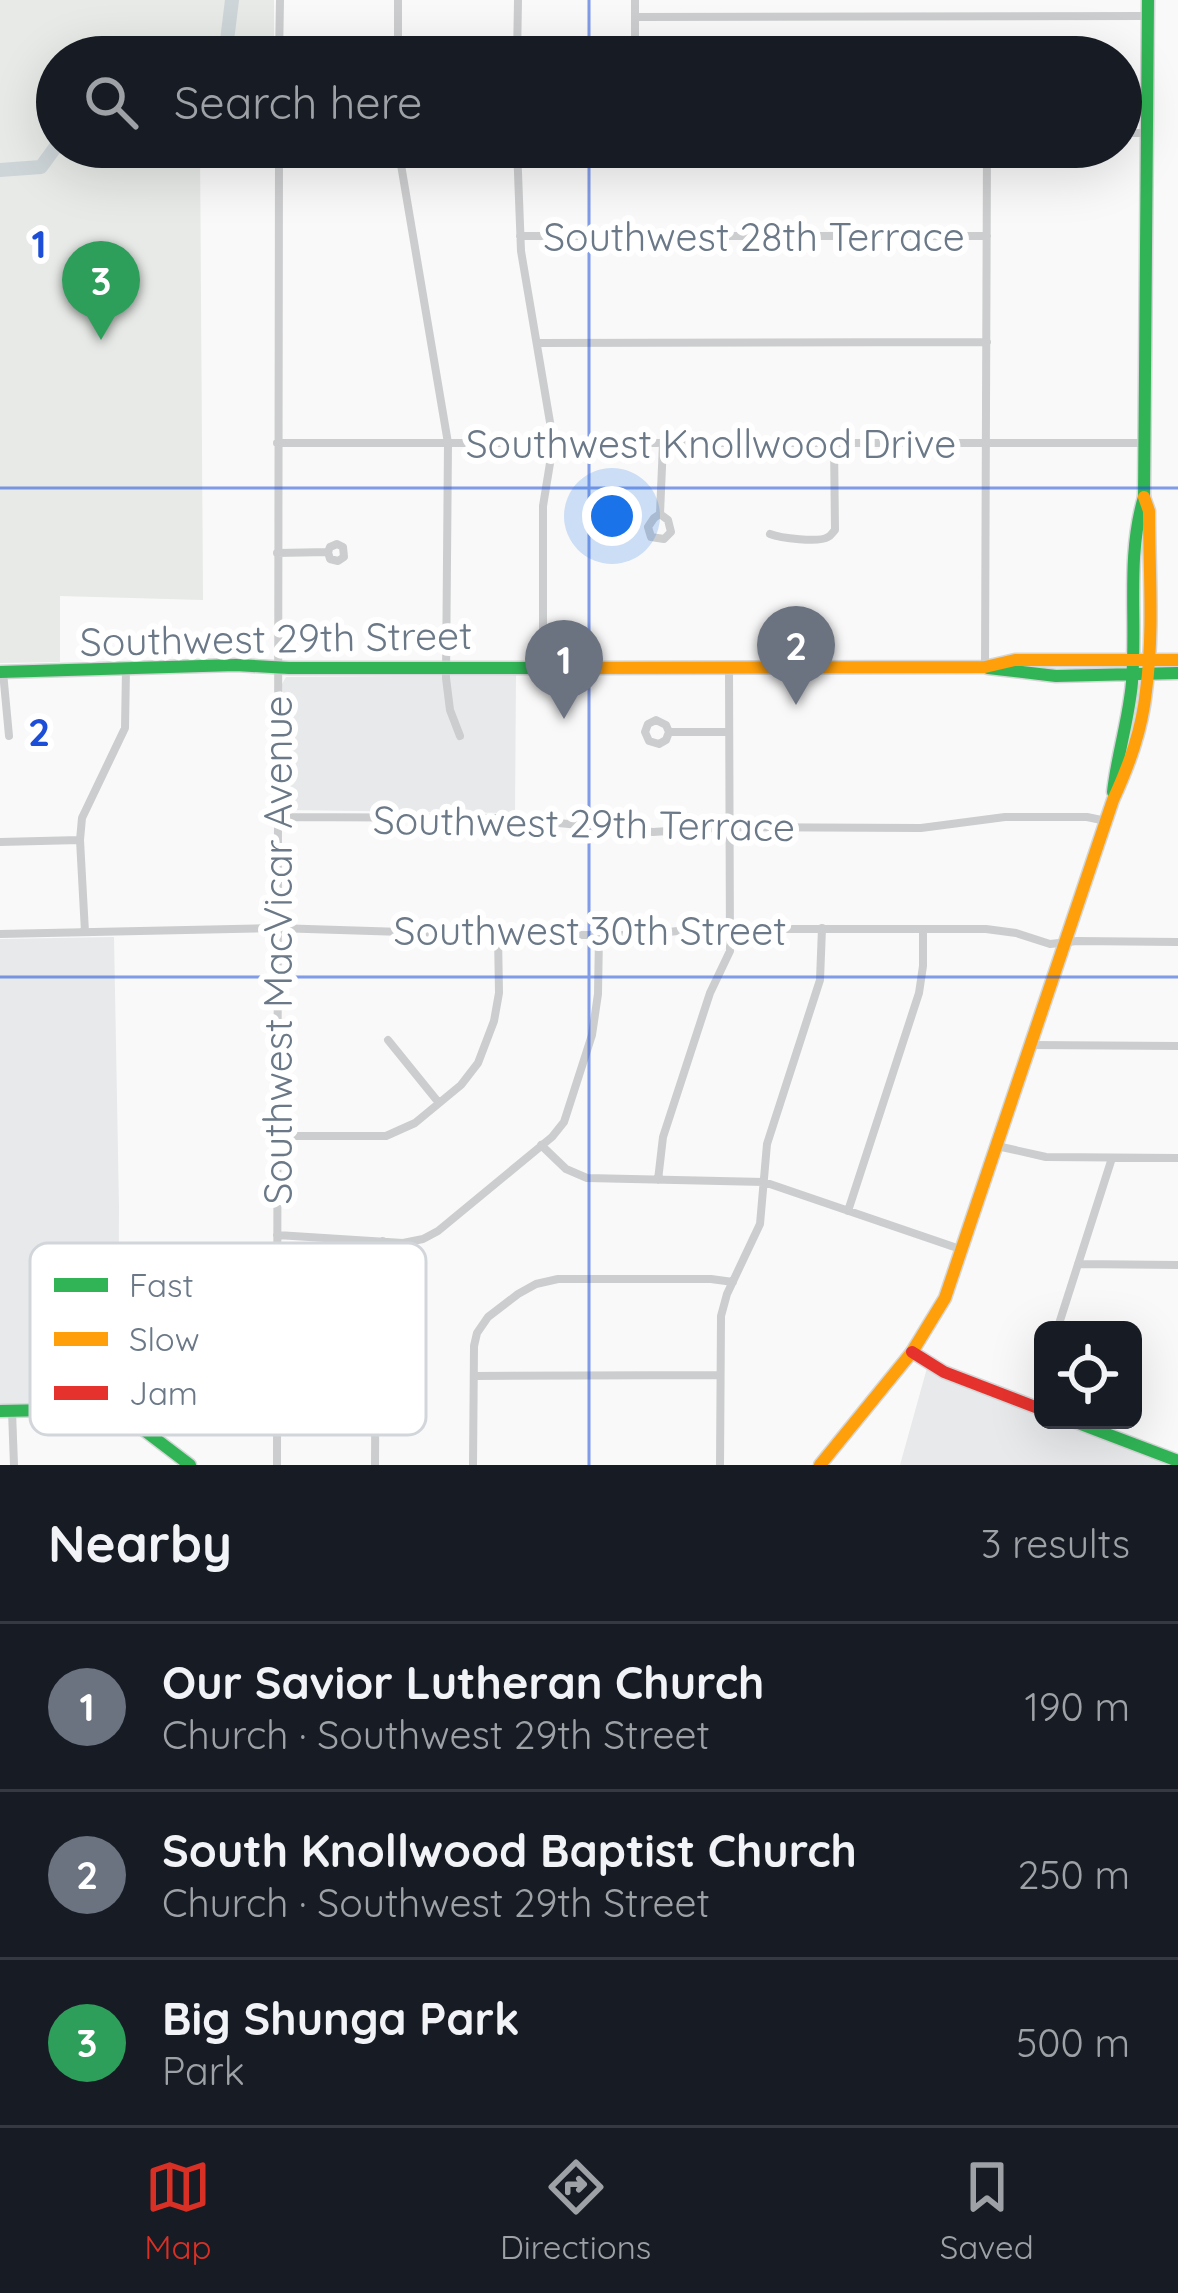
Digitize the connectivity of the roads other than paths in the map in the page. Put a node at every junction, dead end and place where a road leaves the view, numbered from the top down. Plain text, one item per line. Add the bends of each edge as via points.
1 (280, 0) edge
2 (398, 0) edge
3 (518, 0) edge
4 (635, 0) edge
5 (824, 0) edge
6 (1148, 0) edge
7 (824, 16) junction
8 (1148, 16) junction
9 (635, 17) junction
10 (279, 36) edge
11 (398, 36) edge
12 (517, 36) edge
13 (635, 36) edge
14 (1142, 133) edge
15 (1147, 133) junction
16 (279, 168) edge
17 (402, 168) edge
18 (518, 168) edge
19 (987, 168) edge
20 (520, 236) junction
21 (987, 236) junction
22 (987, 342) junction
23 (537, 344) junction
24 (277, 443) junction
25 (448, 443) junction
26 (552, 443) junction
27 (663, 443) junction
28 (834, 443) junction
29 (1145, 443) junction
30 (987, 444) junction
31 (660, 514) dead end
32 (770, 534) dead end
33 (328, 552) dead end
34 (277, 553) junction
35 (1178, 660) edge
36 (446, 666) junction
37 (543, 666) junction
38 (729, 666) junction
39 (276, 667) junction
40 (985, 667) junction
41 (1141, 667) junction
42 (126, 669) junction
43 (2, 672) edge
44 (1178, 673) edge
45 (668, 731) dead end
46 (729, 732) junction
47 (9, 736) dead end
48 (460, 736) dead end
49 (277, 817) junction
50 (1106, 821) junction
51 (730, 827) junction
52 (80, 841) junction
53 (0, 842) edge
54 (276, 928) junction
55 (822, 928) junction
56 (730, 929) junction
57 (923, 929) junction
58 (85, 932) junction
59 (0, 934) edge
60 (498, 935) junction
61 (599, 935) junction
62 (1066, 942) junction
63 (1178, 942) edge
64 (388, 1040) dead end
65 (1031, 1045) junction
66 (1178, 1046) edge
67 (439, 1103) junction
68 (277, 1136) junction
69 (541, 1145) junction
70 (997, 1146) junction
71 (1112, 1158) junction
72 (1178, 1158) edge
73 (658, 1180) junction
74 (764, 1182) junction
75 (848, 1211) junction
76 (277, 1234) junction
77 (383, 1241) joint
78 (277, 1243) edge
79 (963, 1250) junction
80 (1078, 1264) junction
81 (1178, 1265) edge
82 (733, 1282) junction
83 (1060, 1321) edge
84 (912, 1352) junction
85 (473, 1376) junction
86 (720, 1376) junction
87 (1034, 1407) edge
88 (6, 1411) edge
89 (1093, 1429) edge
90 (375, 1435) edge
91 (152, 1436) edge
92 (1178, 1462) edge
93 (14, 1465) edge
94 (190, 1465) edge
95 (375, 1465) edge
96 (473, 1465) edge
97 (720, 1465) edge
98 (820, 1465) edge

1 - 10 street
2 - 11 street
3 - 12 street
4 - 9 street
5 - 7 street
6 - 8 main road
7 - 8 street
7 - 9 street
8 - 15 main road
9 - 13 street
14 - 15 street
15 - 29 main road
16 - 24 street, Southwest MacVicar Avenue
17 - 25 street
18 - 20 street
19 - 21 street
20 - 21 street, Southwest 28th Terrace
20 - 23 street
21 - 22 street
22 - 23 street
22 - 30 street
23 - 26 street
24 - 25 street, Southwest Knollwood Drive
24 - 34 street, Southwest MacVicar Avenue
25 - 26 street, Southwest Knollwood Drive
25 - 36 street
26 - 27 street, Southwest Knollwood Drive
26 - 37 street via 543,506
27 - 28 street, Southwest Knollwood Drive
27 - 31 street
28 - 30 street, Southwest Knollwood Drive
28 - 32 street via 835,530 824,539
29 - 30 street, Southwest Knollwood Drive
29 - 41 main road via 1134,560
30 - 40 street
33 - 34 street
34 - 39 street, Southwest MacVicar Avenue
35 - 41 main road, Southwest 29th Street
36 - 37 main road, Southwest 29th Street
36 - 39 main road, Southwest 29th Street
36 - 48 street
37 - 38 main road, Southwest 29th Street
38 - 40 main road, Southwest 29th Street
38 - 46 street
39 - 42 main road, Southwest 29th Street
39 - 49 street, Southwest MacVicar Avenue
40 - 41 main road, Southwest 29th Street via 1041,674
41 - 44 main road, Southwest 29th Street
41 - 50 main road
42 - 43 main road, Southwest 29th Street
42 - 52 street via 125,728 86,806
43 - 47 street
45 - 46 street
46 - 51 street
49 - 51 street, Southwest 29th Terrace via 505,818 653,832
49 - 54 street, Southwest MacVicar Avenue
50 - 51 street, Southwest 29th Terrace
50 - 62 main road
51 - 56 street
52 - 53 street
52 - 58 street
54 - 58 street, Southwest 30th Street
54 - 60 street, Southwest 30th Street
54 - 68 street, Southwest MacVicar Avenue
55 - 56 street, Southwest 30th Street
55 - 57 street, Southwest 30th Street
55 - 74 street via 820,980 772,1122
56 - 61 street, Southwest 30th Street
56 - 73 street via 728,956 663,1137
57 - 62 street, Southwest 30th Street
57 - 75 street via 919,993
58 - 59 street, Southwest 30th Street
60 - 61 street, Southwest 30th Street
60 - 67 street via 499,993 485,1049
61 - 69 street via 586,1054 564,1122
62 - 63 street, Southwest 30th Street
62 - 65 main road
64 - 67 street
65 - 66 street
65 - 70 main road
67 - 68 street via 386,1136
68 - 76 street, Southwest MacVicar Avenue
69 - 73 street via 587,1178
69 - 77 street via 438,1231
70 - 71 street
70 - 79 main road
71 - 72 street
71 - 80 street
73 - 74 street
74 - 75 street
74 - 82 street via 760,1224
75 - 79 street
76 - 77 street
76 - 78 street, Southwest MacVicar Avenue
79 - 84 main road
80 - 81 street
80 - 83 street
82 - 85 street via 536,1284 482,1324
82 - 86 street via 722,1316
84 - 87 main road
84 - 98 main road
85 - 86 street
85 - 96 street
86 - 97 street
88 - 93 street
89 - 92 main road
90 - 95 street
91 - 94 main road

